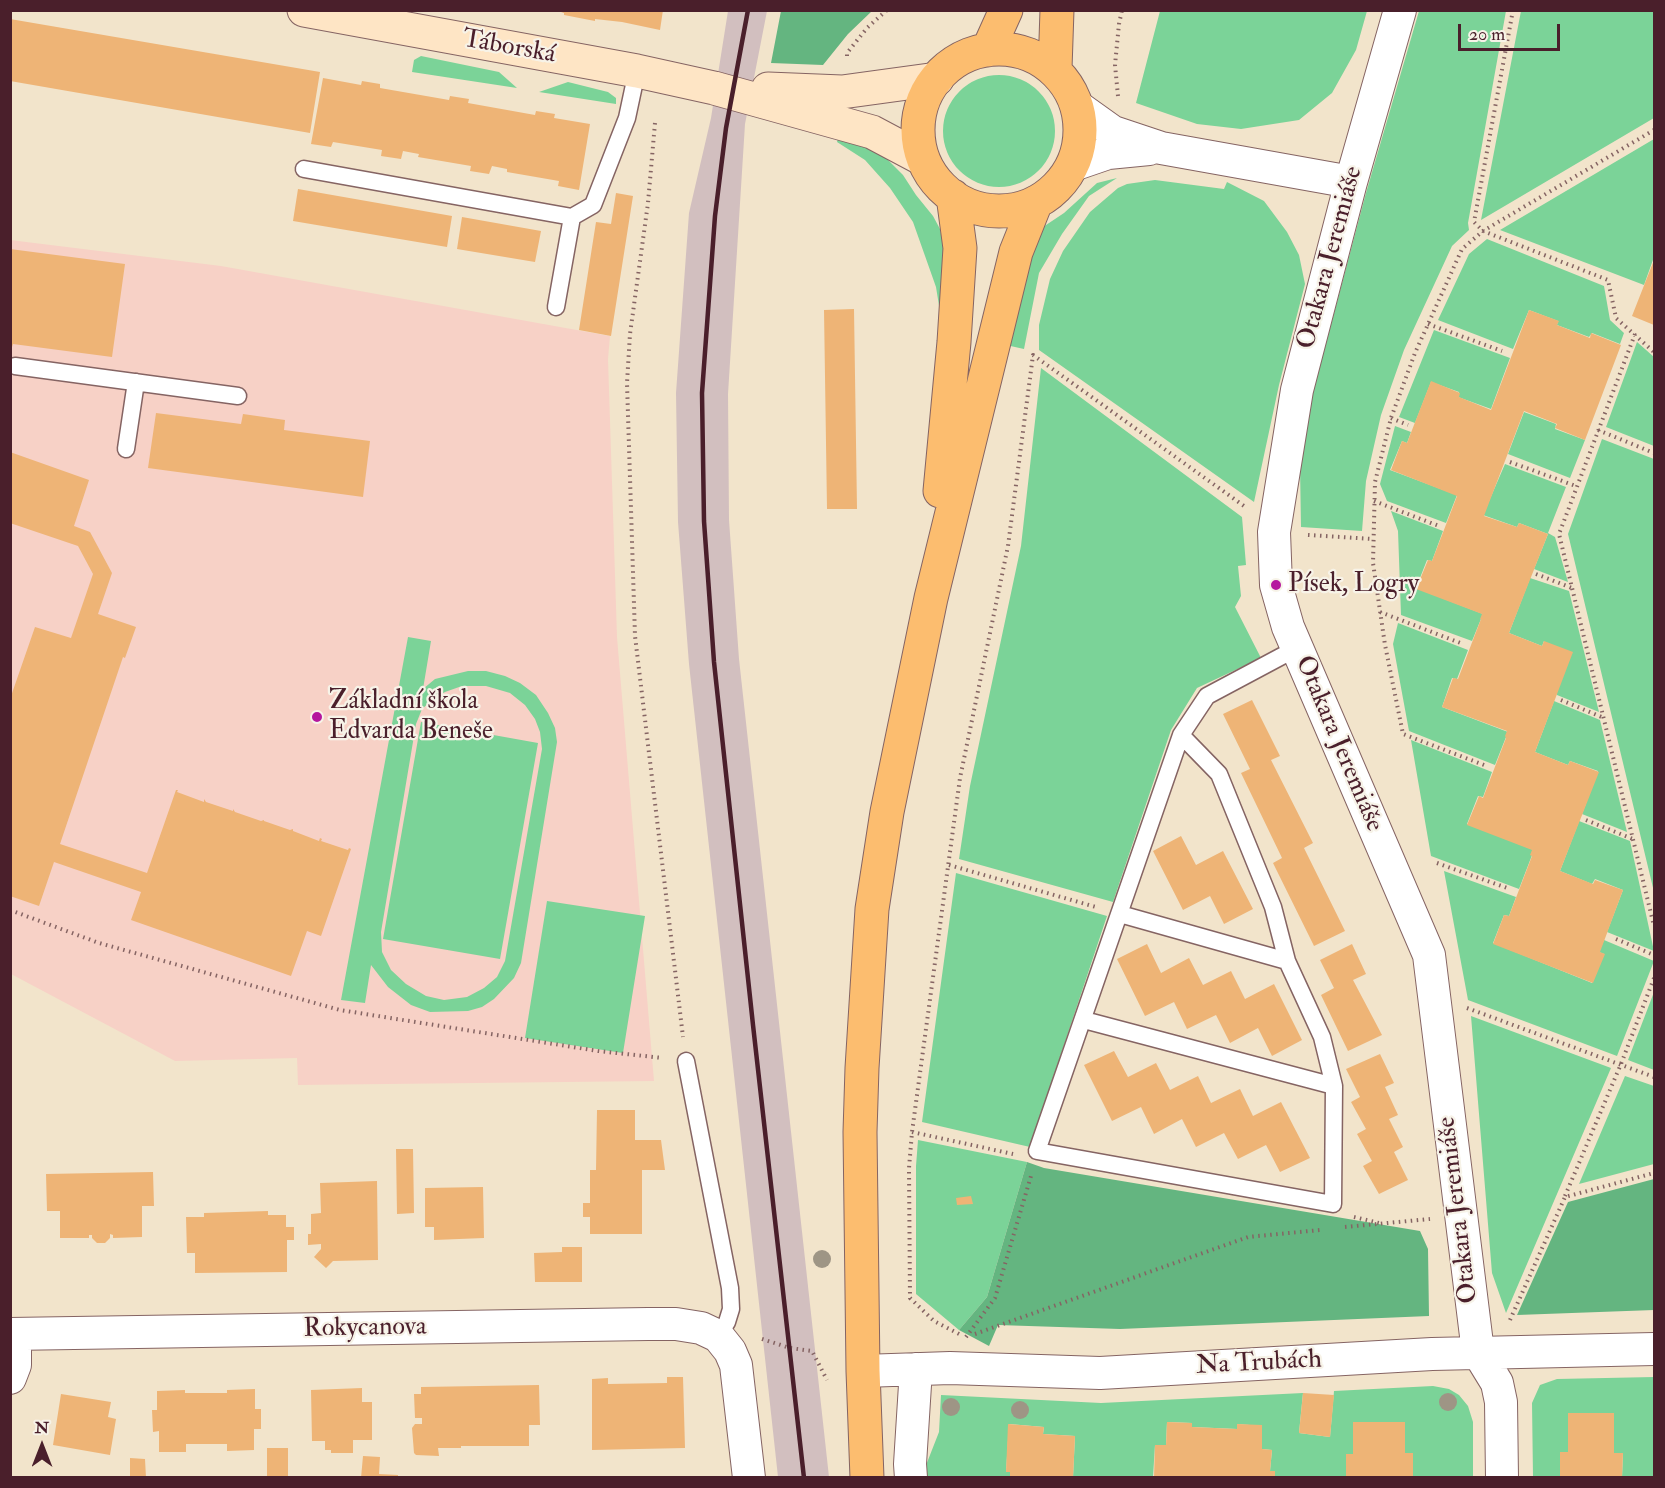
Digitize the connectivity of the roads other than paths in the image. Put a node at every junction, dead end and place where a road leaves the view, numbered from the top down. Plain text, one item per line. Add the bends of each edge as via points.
1 (304, 10) edge
2 (1006, 10) edge
3 (1057, 10) edge
4 (1400, 10) edge
5 (988, 50) junction
6 (1055, 69) junction
7 (637, 71) junction
8 (937, 79) junction
9 (714, 88) junction
10 (1078, 107) junction
11 (1161, 148) junction
12 (919, 157) junction
13 (1073, 165) junction
14 (304, 168) dead end
15 (1351, 182) junction
16 (953, 196) junction
17 (1036, 202) junction
18 (572, 217) junction
19 (556, 307) dead end
20 (15, 366) dead end
21 (136, 382) junction
22 (238, 396) dead end
23 (126, 449) dead end
24 (931, 598) junction
25 (1297, 648) junction
26 (1181, 735) junction
27 (1120, 914) junction
28 (1287, 961) junction
29 (1084, 1020) junction
30 (686, 1061) road end
31 (1334, 1086) junction
32 (13, 1334) edge
33 (718, 1336) junction
34 (1654, 1349) edge
35 (1478, 1352) junction
36 (916, 1370) junction
37 (863, 1371) junction
38 (10, 1377) edge
39 (748, 1478) edge
40 (867, 1478) edge
41 (911, 1478) edge
42 (1502, 1478) edge

1 - 7 main road, Táborská
2 - 5 main road
3 - 6 main road
4 - 15 street, Otakara Jeremiáše
5 - 6 main road via 1018,51
5 - 8 main road via 958,60
6 - 10 main road
7 - 9 main road, Táborská
7 - 18 lane via 627,118 593,205
8 - 9 main road, Táborská via 842,92
8 - 12 main road via 920,111 916,132
9 - 12 main road, Táborská via 872,132
10 - 11 street via 1113,132
10 - 13 main road via 1081,135
11 - 13 street via 1108,153
11 - 15 street
12 - 16 main road via 934,181
13 - 17 main road via 1059,186
14 - 18 lane
15 - 25 street, Otakara Jeremiáše via 1296,390 1274,532 1276,585
16 - 17 main road via 979,208 1008,210
16 - 24 main road via 960,248
17 - 24 main road via 1016,252
18 - 19 lane
20 - 21 lane
21 - 22 lane
21 - 23 lane
24 - 37 main road via 887,812 872,909 860,1132
25 - 26 lane via 1207,696
25 - 35 street, Otakara Jeremiáše via 1429,955
26 - 27 lane
26 - 28 lane via 1219,774 1273,907
27 - 28 lane
27 - 29 lane
28 - 31 lane via 1322,1036
29 - 31 lane
29 - 31 lane via 1037,1151 1333,1204
30 - 33 lane via 730,1288 731,1309
32 - 33 street, Rokycanova via 676,1324
32 - 38 street via 15,1365
33 - 39 street via 736,1365
34 - 35 street, Na Trubách
35 - 36 street, Na Trubách via 1100,1373
35 - 42 street, Otakara Jeremiáše via 1497,1383
36 - 37 street, Na Trubách
36 - 41 street
37 - 40 main road

